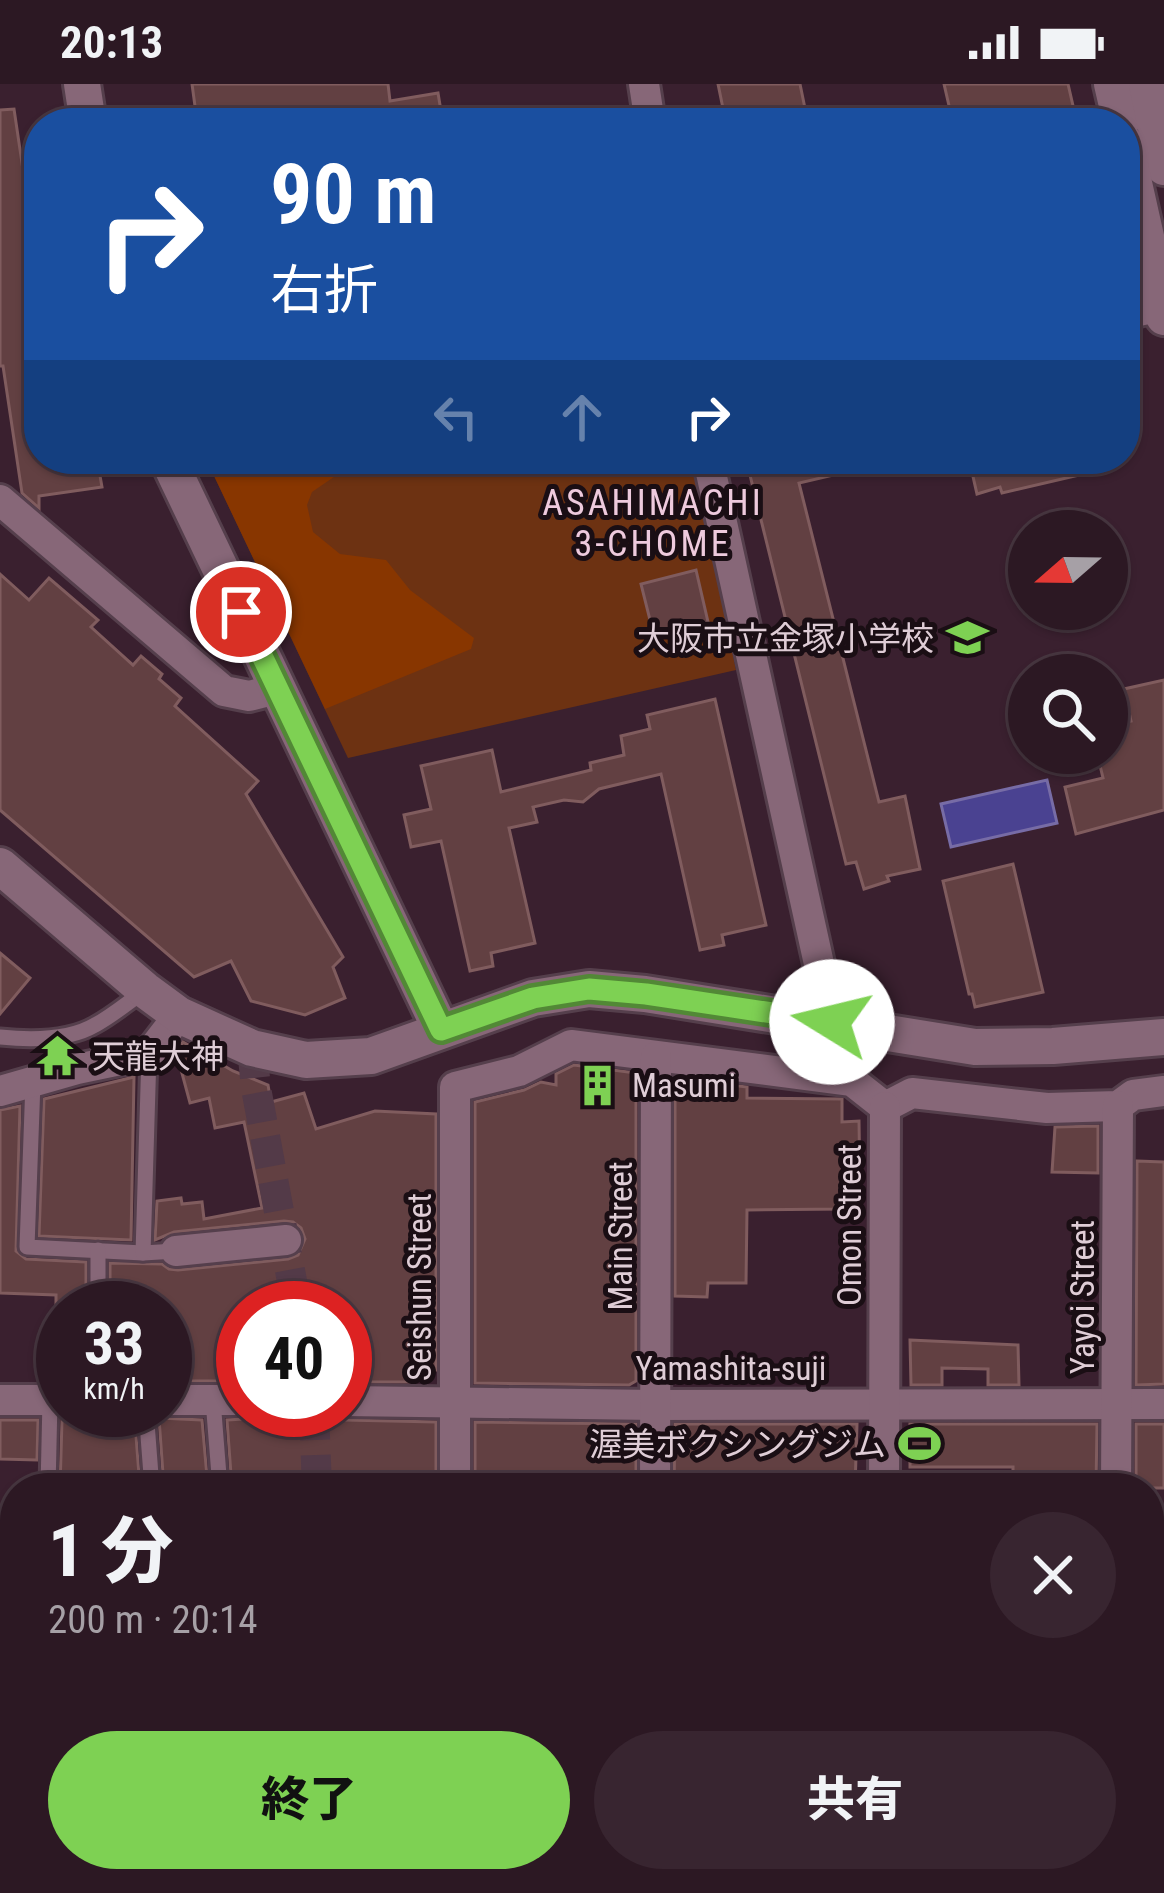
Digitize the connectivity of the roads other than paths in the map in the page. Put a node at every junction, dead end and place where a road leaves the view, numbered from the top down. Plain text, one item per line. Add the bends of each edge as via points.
1 (1147, 84) edge
2 (1164, 166) edge
3 (1140, 210) edge
4 (1163, 312) edge
5 (175, 474) edge
6 (711, 474) edge
7 (0, 500) edge
8 (277, 689) junction
9 (0, 866) edge
10 (145, 990) junction
11 (179, 1015) junction
12 (832, 1022) junction
13 (441, 1030) junction
14 (0, 1037) edge
15 (1164, 1037) edge
16 (149, 1054) junction
17 (656, 1057) junction
18 (33, 1082) junction
19 (0, 1091) edge
20 (1164, 1091) edge
21 (1118, 1106) junction
22 (885, 1107) junction
23 (286, 1240) dead end
24 (98, 1250) junction
25 (176, 1251) joint
26 (143, 1253) junction
27 (98, 1281) edge
28 (0, 1400) edge
29 (36, 1400) edge
30 (372, 1401) edge
31 (455, 1403) junction
32 (884, 1403) junction
33 (1118, 1404) junction
34 (1164, 1404) edge
35 (655, 1405) junction
36 (53, 1437) edge
37 (148, 1437) edge
38 (225, 1437) edge
39 (49, 1473) edge
40 (151, 1473) edge
41 (221, 1473) edge
42 (454, 1473) edge
43 (655, 1473) edge
44 (884, 1473) edge
45 (1116, 1473) edge

1 - 2 street
3 - 4 street
5 - 8 street
6 - 12 street
7 - 8 street via 224,691
8 - 13 street
9 - 10 street
10 - 11 street
10 - 14 lane via 92,1028
11 - 13 street via 253,1048 306,1060 370,1056
11 - 16 street
12 - 13 street via 589,989 533,998
12 - 15 street via 975,1046
16 - 18 street
16 - 26 lane
17 - 22 street via 852,1081
17 - 31 street, Seishun Street via 571,1045 519,1071 455,1087
17 - 35 street, Main Street
18 - 19 street
18 - 24 lane via 27,1247
20 - 21 street via 1132,1094
21 - 22 street via 1047,1108 912,1094
21 - 33 street, Yayoi Street
22 - 32 street, Omon Street
23 - 25 street
24 - 26 lane
24 - 27 lane
25 - 26 lane
28 - 29 street
30 - 31 street, Yamashita-suji
31 - 35 street, Yamashita-suji
31 - 42 street, Seishun Street
32 - 33 street, Yamashita-suji
32 - 35 street, Yamashita-suji
32 - 44 street, Omon Street
33 - 34 street, Yamashita-suji
33 - 45 street, Yayoi Street
35 - 43 street, Main Street
36 - 39 lane
37 - 40 lane
38 - 41 lane

